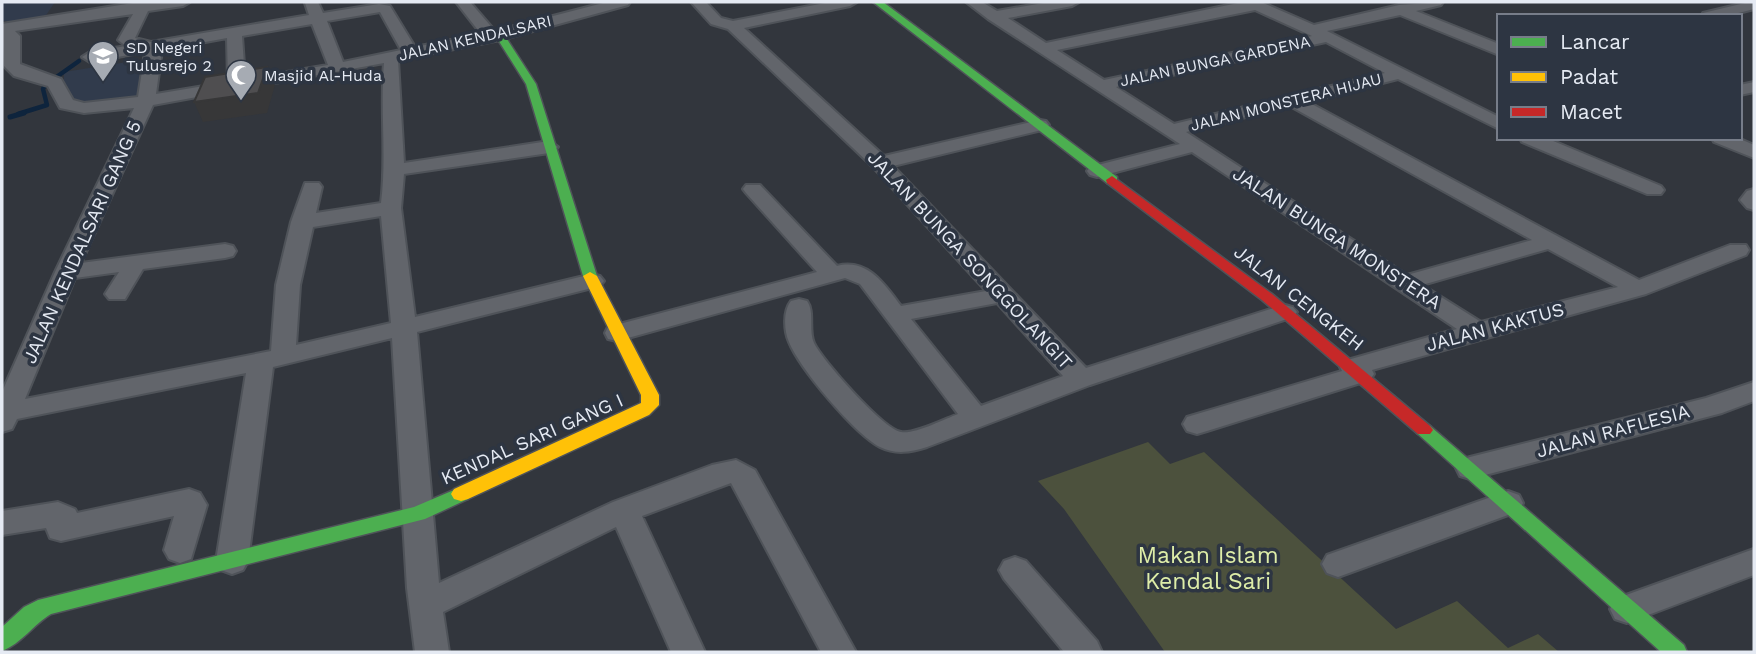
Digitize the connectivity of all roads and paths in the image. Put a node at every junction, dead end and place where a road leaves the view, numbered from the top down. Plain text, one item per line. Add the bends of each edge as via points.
1 (64, 2) edge
2 (183, 2) edge
3 (312, 2) edge
4 (463, 2) edge
5 (623, 2) edge
6 (698, 2) edge
7 (850, 2) edge
8 (877, 2) edge
9 (973, 2) edge
10 (1073, 2) edge
11 (1384, 2) edge
12 (1436, 2) edge
13 (1253, 3) edge
14 (146, 4) edge
15 (1754, 6) edge
16 (1401, 9) junction
17 (1717, 14) edge
18 (993, 16) junction
19 (316, 18) junction
20 (53, 22) junction
21 (733, 26) junction
22 (2, 28) edge
23 (1312, 30) junction
24 (234, 33) junction
25 (496, 36) junction
26 (1328, 37) junction
27 (154, 47) junction
28 (1043, 48) junction
29 (1497, 49) edge
30 (411, 54) junction
31 (90, 57) dead end
32 (389, 58) junction
33 (337, 68) junction
34 (1400, 74) junction
35 (1102, 85) junction
36 (237, 86) junction
37 (146, 101) junction
38 (1293, 101) junction
39 (1497, 122) edge
40 (1040, 125) junction
41 (1172, 130) junction
42 (1534, 140) edge
43 (1726, 140) edge
44 (1195, 145) junction
45 (549, 146) junction
46 (1754, 152) edge
47 (880, 163) junction
48 (395, 170) junction
49 (1097, 171) junction
50 (312, 187) dead end
51 (753, 189) dead end
52 (1654, 190) dead end
53 (1754, 195) edge
54 (1754, 204) edge
55 (391, 208) junction
56 (302, 222) junction
57 (1552, 241) junction
58 (1738, 250) dead end
59 (225, 251) dead end
60 (136, 262) junction
61 (66, 272) junction
62 (823, 276) junction
63 (592, 281) junction
64 (1406, 282) junction
65 (1638, 289) junction
66 (117, 294) dead end
67 (1003, 295) junction
68 (794, 297) junction
69 (1285, 312) junction
70 (895, 314) junction
71 (404, 327) junction
72 (1477, 331) junction
73 (617, 333) junction
74 (272, 360) junction
75 (1357, 371) junction
76 (1081, 379) junction
77 (1754, 391) edge
78 (5, 417) edge
79 (976, 419) junction
80 (1197, 424) dead end
81 (1470, 468) junction
82 (1508, 502) junction
83 (624, 510) junction
84 (418, 514) junction
85 (2, 523) edge
86 (180, 550) dead end
87 (232, 561) junction
88 (1754, 562) edge
89 (1338, 564) dead end
90 (1015, 570) dead end
91 (426, 605) junction
92 (1627, 609) junction
93 (2, 641) edge
94 (432, 652) edge
95 (688, 652) edge
96 (839, 652) edge
97 (1085, 652) edge
98 (1676, 652) edge

1 - 20 street
2 - 14 street
3 - 19 street
4 - 25 street
5 - 25 street, JALAN KENDALSARI
6 - 21 street, JALAN BUNGA SONGGOLANGIT via 716,21
7 - 21 street
8 - 40 street, JALAN CENGKEH
9 - 18 street, JALAN BUNGA MONSTERA
10 - 18 street
11 - 16 street
12 - 16 street
13 - 23 street
13 - 28 street
14 - 20 street
14 - 27 street via 126,40
15 - 17 street
16 - 23 street
16 - 29 street
18 - 28 street, JALAN BUNGA MONSTERA
19 - 24 street
19 - 30 street via 383,8
19 - 33 street
20 - 22 street
21 - 47 street, JALAN BUNGA SONGGOLANGIT
22 - 37 street, JALAN KENDALSARI via 12,36 12,66 55,83 64,101 73,107
23 - 26 street
24 - 27 street
24 - 36 street
25 - 30 street, JALAN KENDALSARI
25 - 45 street, KENDAL SARI GANG I via 531,84
26 - 34 street
26 - 35 street, JALAN BUNGA GARDENA
27 - 31 street
27 - 37 street, JALAN KENDALSARI GANG 5
28 - 35 street, JALAN BUNGA MONSTERA
30 - 32 street, JALAN KENDALSARI
32 - 33 street, JALAN KENDALSARI
32 - 48 street
33 - 36 street, JALAN KENDALSARI
34 - 38 street, JALAN MONSTERA HIJAU
34 - 39 street
35 - 41 street, JALAN BUNGA MONSTERA
36 - 37 street, JALAN KENDALSARI
37 - 61 street, JALAN KENDALSARI GANG 5
38 - 41 street, JALAN MONSTERA HIJAU
38 - 57 street
40 - 47 street
40 - 49 street, JALAN CENGKEH
41 - 44 street, JALAN BUNGA MONSTERA
42 - 52 street
43 - 46 street
44 - 49 street
44 - 64 street, JALAN BUNGA MONSTERA
45 - 48 street
45 - 63 street, KENDAL SARI GANG I
47 - 67 street, JALAN BUNGA SONGGOLANGIT
48 - 55 street
49 - 69 street, JALAN CENGKEH
50 - 56 street
51 - 62 street
53 - 54 street via 1750,200
55 - 56 street
55 - 71 street
56 - 74 street
57 - 64 street
57 - 65 street
58 - 65 street, JALAN KAKTUS
59 - 60 street
60 - 61 street
60 - 66 street
61 - 78 street, JALAN KENDALSARI GANG 5
62 - 68 street
62 - 70 street via 844,271 859,274
63 - 71 street
63 - 73 street, KENDAL SARI GANG I
64 - 72 street, JALAN BUNGA MONSTERA
65 - 72 street, JALAN KAKTUS
67 - 70 street
67 - 76 street, JALAN BUNGA SONGGOLANGIT
68 - 73 street
68 - 79 street via 802,344 886,438 907,443
69 - 75 street, JALAN CENGKEH
69 - 76 street, JALAN BUNGA SONGGOLANGIT
70 - 79 street
71 - 74 street
71 - 84 street
72 - 75 street, JALAN KAKTUS
73 - 84 street, KENDAL SARI GANG I via 651,398 647,409
74 - 78 street
74 - 87 street
75 - 80 street, JALAN KAKTUS
75 - 81 street, JALAN CENGKEH
76 - 79 street
77 - 81 street, JALAN RAFLESIA
81 - 82 street, JALAN CENGKEH
82 - 89 street
82 - 92 street, JALAN CENGKEH
83 - 91 street
83 - 95 street
83 - 96 street via 722,474 740,473
84 - 87 street, KENDAL SARI GANG I
84 - 91 street
85 - 86 street via 58,514 64,517 61,528 189,501 192,505
87 - 93 street, KENDAL SARI GANG I via 46,606
88 - 92 street
90 - 97 street
91 - 94 street
92 - 98 street, JALAN CENGKEH

